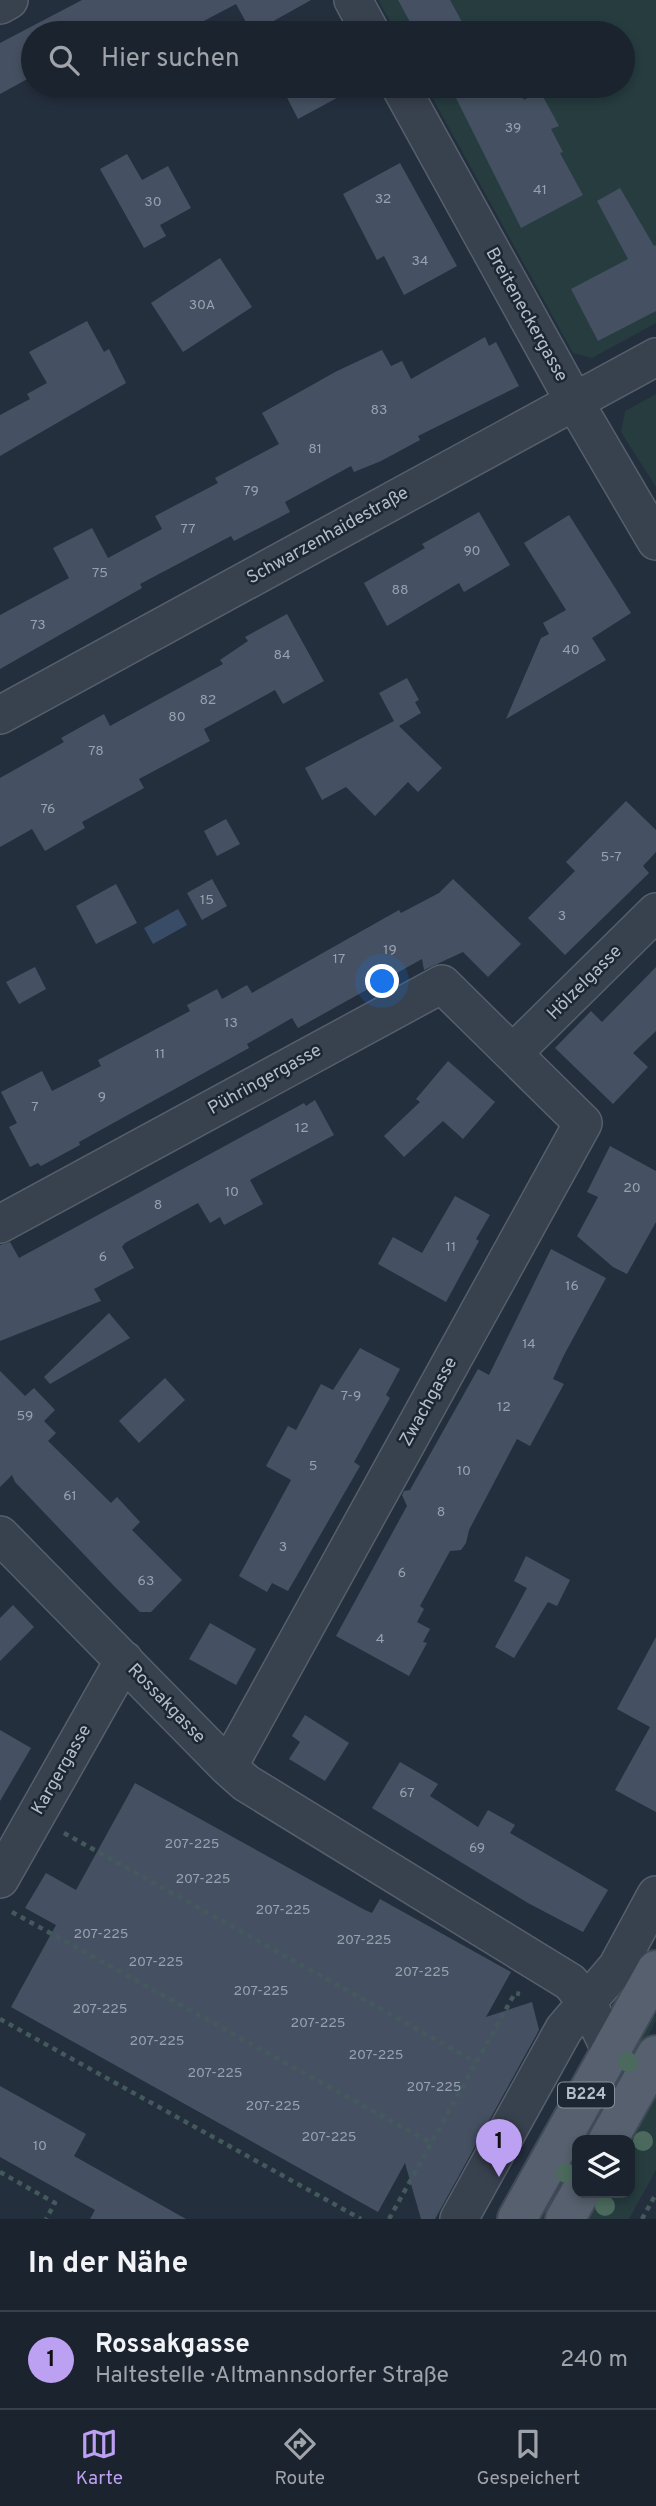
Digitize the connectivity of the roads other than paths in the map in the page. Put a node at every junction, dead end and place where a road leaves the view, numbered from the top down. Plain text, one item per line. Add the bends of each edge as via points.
1 (9, 0) edge
2 (352, 0) edge
3 (0, 5) edge
4 (364, 21) edge
5 (407, 98) edge
6 (656, 357) edge
7 (574, 401) junction
8 (656, 541) edge
9 (0, 715) edge
10 (656, 912) edge
11 (513, 1053) junction
12 (0, 1224) edge
13 (5, 1551) edge
14 (124, 1660) junction
15 (228, 1767) junction
16 (0, 1880) edge
17 (656, 1895) edge
18 (656, 1970) edge
19 (579, 1992) junction
20 (611, 2051) junction
21 (656, 2055) edge
22 (611, 2135) edge
23 (577, 2198) edge
24 (459, 2219) edge
25 (517, 2219) edge
26 (565, 2219) edge

1 - 3 street
2 - 4 street
5 - 7 street, Breiteneckergasse
6 - 7 street, Schwarzenhaidestraße
7 - 8 street, Breiteneckergasse
7 - 9 street, Schwarzenhaidestraße
10 - 11 street, Hölzelgasse
11 - 12 street, Pühringergasse via 442,984
11 - 15 street, Zwachgasse via 583,1123
13 - 14 street, Rossakgasse
14 - 15 street, Rossakgasse
14 - 16 street, Kargergasse
15 - 19 street, Rossakgasse via 246,1783
17 - 19 street via 617,1966
18 - 20 main road, B224
19 - 20 street
19 - 24 street via 564,2029
20 - 25 main road, B224
21 - 22 main road, B224
23 - 26 main road

